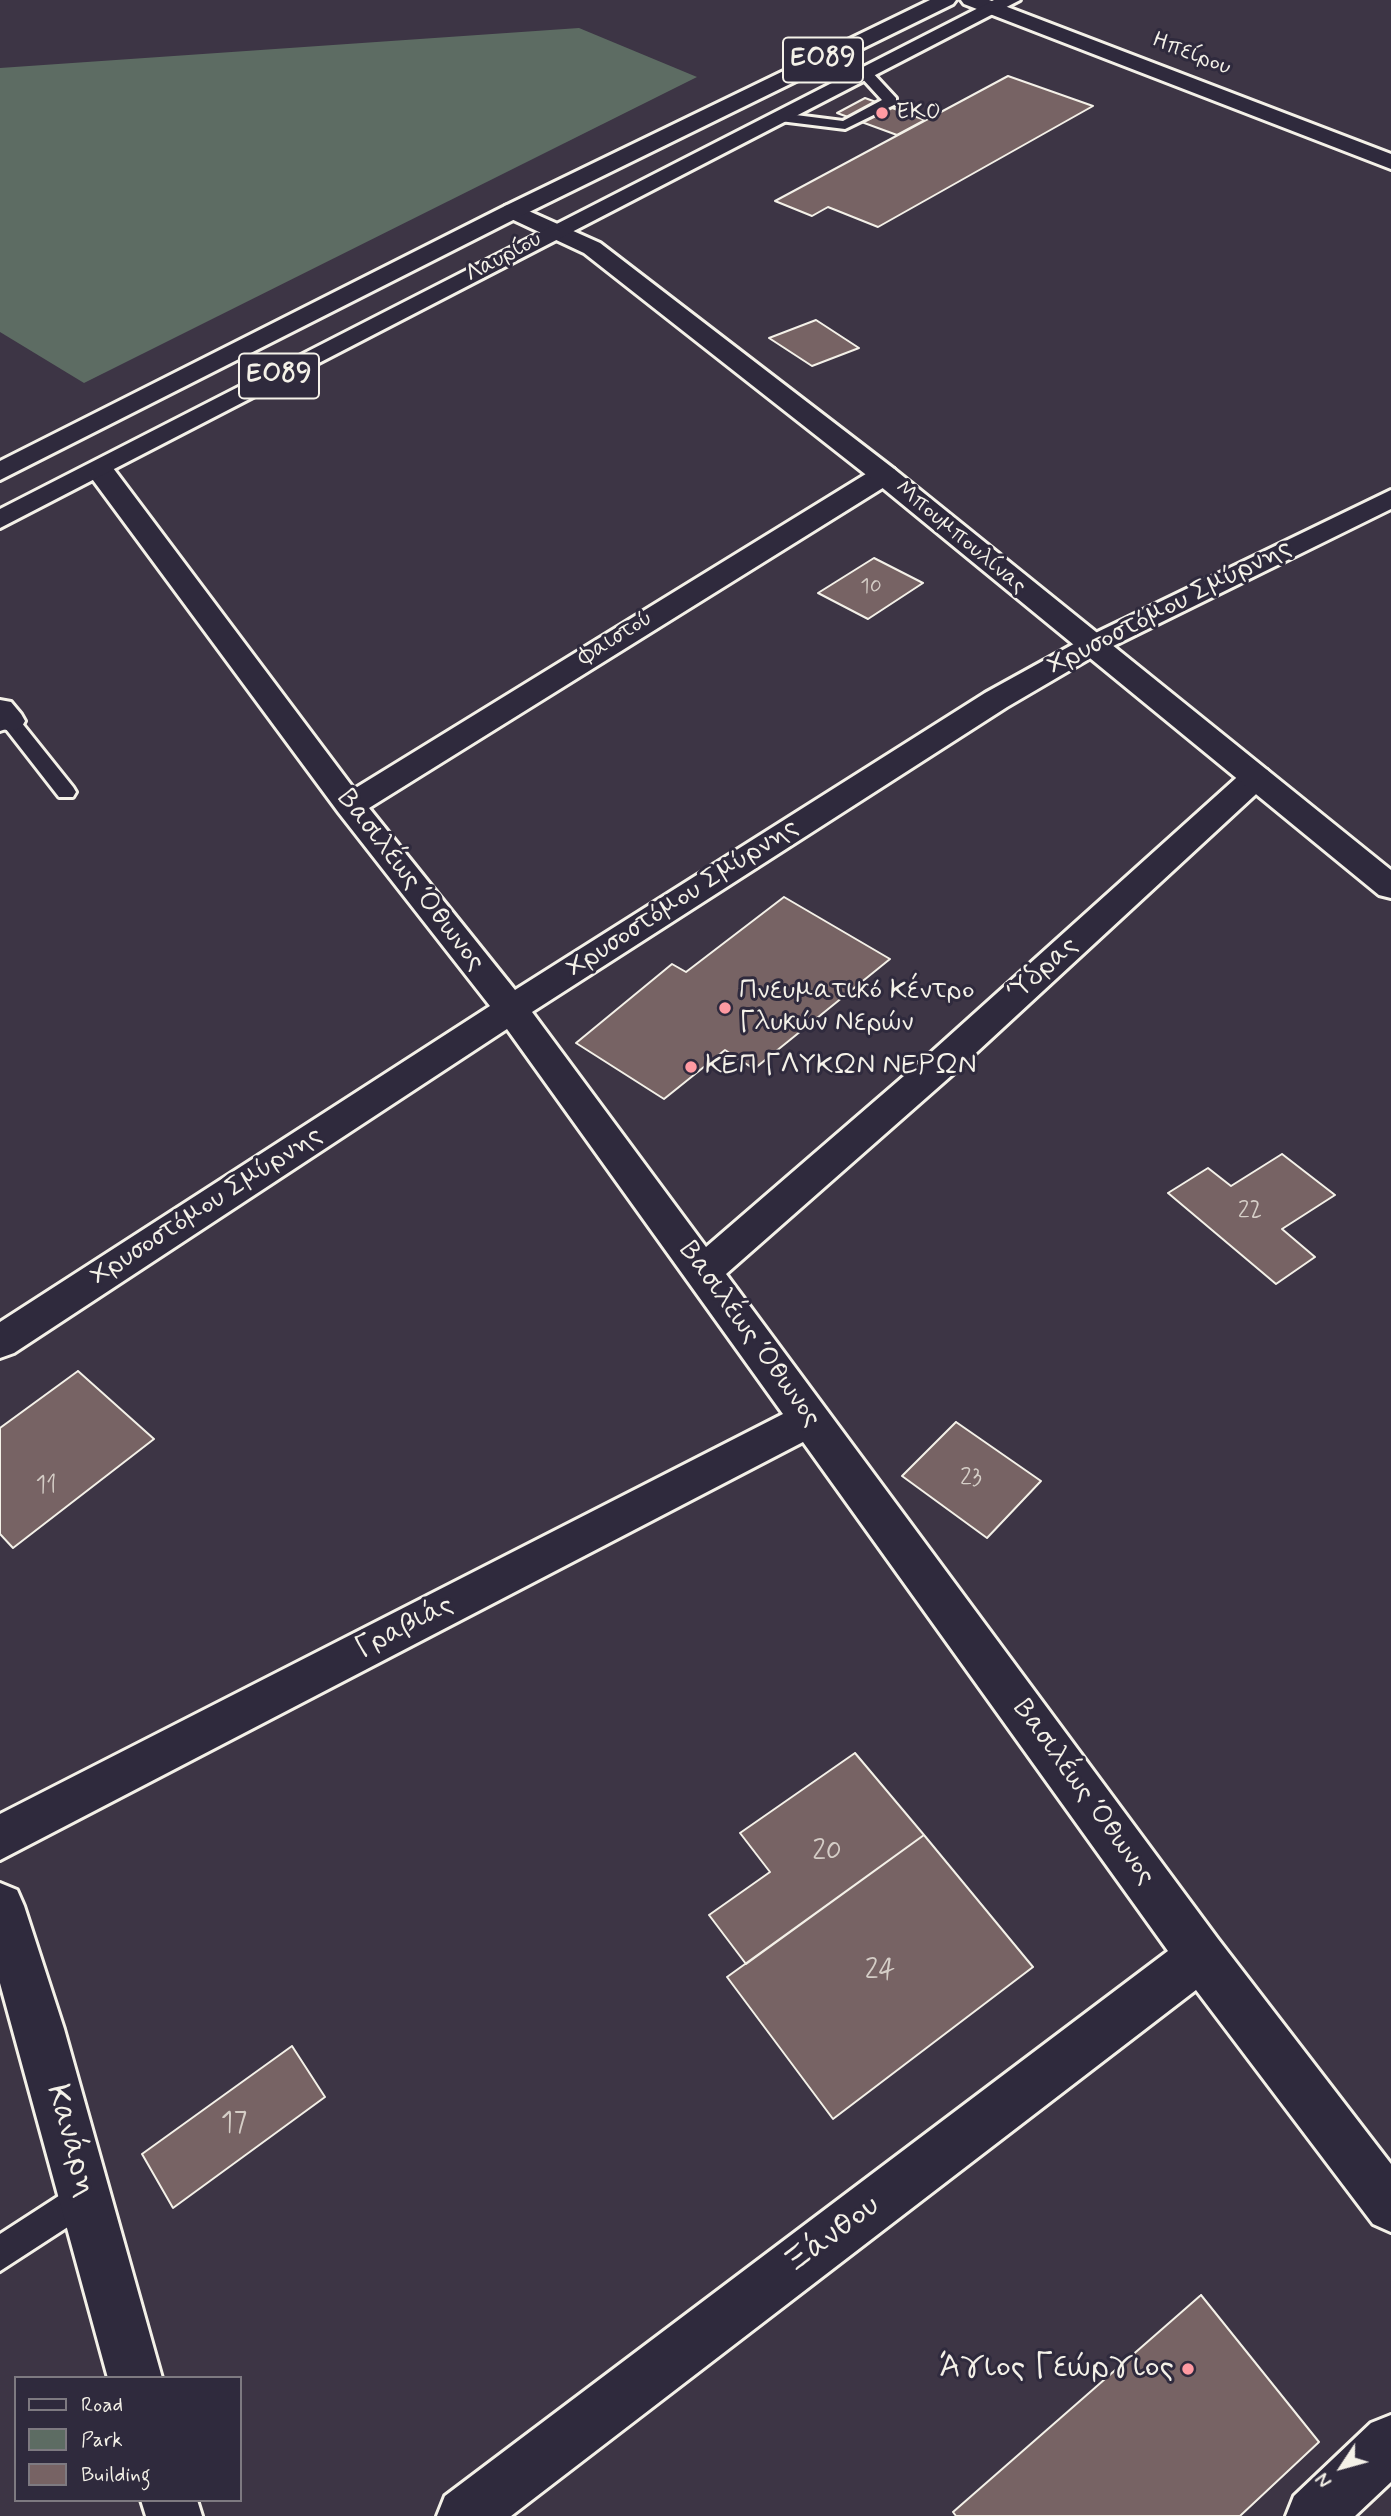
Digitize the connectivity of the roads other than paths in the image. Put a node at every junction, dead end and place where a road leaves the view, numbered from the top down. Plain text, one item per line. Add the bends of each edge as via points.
1 (946, 0) edge
2 (971, 0) edge
3 (1003, 4) edge
4 (865, 73) junction
5 (780, 117) junction
6 (1391, 162) edge
7 (513, 211) junction
8 (558, 230) junction
9 (100, 470) junction
10 (0, 472) edge
11 (884, 475) junction
12 (1391, 498) edge
13 (0, 520) edge
14 (1091, 646) junction
15 (3, 719) edge
16 (1256, 777) junction
17 (66, 792) dead end
18 (350, 806) junction
19 (1391, 887) edge
20 (512, 1010) junction
21 (704, 1272) junction
22 (0, 1342) edge
23 (810, 1419) junction
24 (0, 1838) edge
25 (0, 1906) edge
26 (1201, 1956) junction
27 (85, 2196) junction
28 (1391, 2206) edge
29 (0, 2254) edge
30 (134, 2376) edge
31 (1391, 2443) edge
32 (465, 2516) edge
33 (1314, 2516) edge

1 - 7 street, Λαυρίου / ΕΟ89
2 - 3 street, Ηπείρου
3 - 4 street, Λαυρίου / ΕΟ89
3 - 6 street, Ηπείρου
4 - 5 street, Λαυρίου / ΕΟ89
4 - 5 lane via 891,101 845,125
5 - 8 street, Λαυρίου / ΕΟ89
7 - 8 street, Μπουμπουλίνας
7 - 10 street, Λαυρίου / ΕΟ89
8 - 9 street, Λαυρίου / ΕΟ89
8 - 11 street, Μπουμπουλίνας via 592,248
9 - 13 street, Λαυρίου / ΕΟ89
9 - 18 street, Βασιλέως Όθωνος
11 - 14 street, Μπουμπουλίνας
11 - 18 street, Φαιστού
12 - 14 street, Χρυσοστόμου Σμύρνης
14 - 16 street, Μπουμπουλίνας
14 - 20 street, Χρυσοστόμου Σμύρνης via 864,782
15 - 17 lane
16 - 19 street, Μπουμπουλίνας
16 - 21 street, Ύδρας via 939,1066
18 - 20 street, Βασιλέως Όθωνος
20 - 21 street, Βασιλέως Όθωνος
20 - 22 street, Χρυσοστόμου Σμύρνης
21 - 23 street, Βασιλέως Όθωνος
23 - 24 street, Γραβιάς
23 - 26 street, Βασιλέως Όθωνος
25 - 27 street, Κανάρη
26 - 28 street, Βασιλέως Όθωνος
26 - 32 street, Ξάνθου
27 - 29 lane
27 - 30 street, Κανάρη
31 - 33 street

